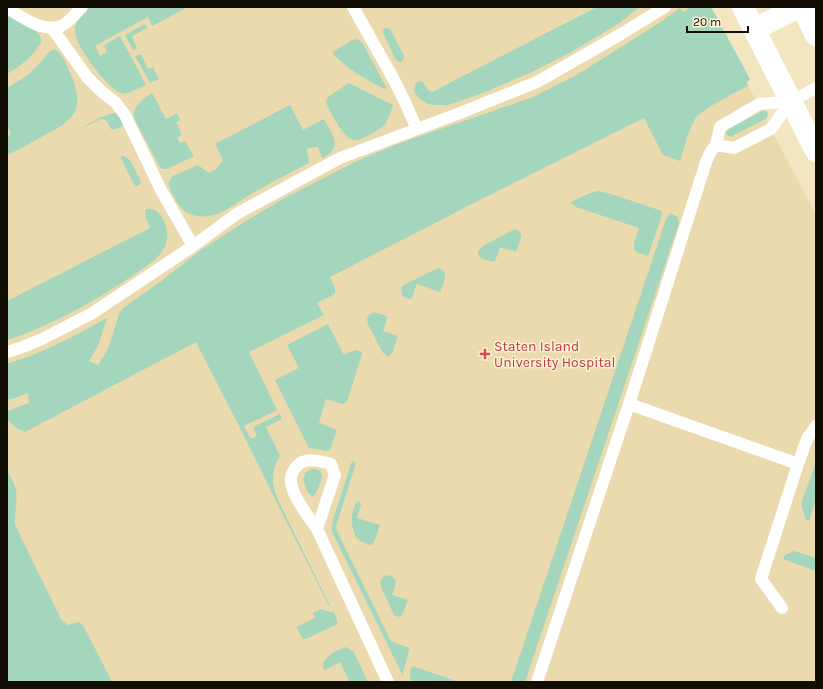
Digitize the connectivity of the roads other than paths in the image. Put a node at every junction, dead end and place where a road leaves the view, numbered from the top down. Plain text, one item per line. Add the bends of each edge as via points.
1 (82, 7) edge
2 (353, 7) edge
3 (665, 7) edge
4 (743, 7) edge
5 (799, 7) edge
6 (802, 7) edge
7 (7, 8) edge
8 (52, 28) junction
9 (755, 29) junction
10 (816, 35) edge
11 (816, 88) edge
12 (791, 101) junction
13 (417, 129) junction
14 (716, 145) junction
15 (816, 151) edge
16 (193, 246) junction
17 (7, 352) edge
18 (629, 404) junction
19 (816, 426) edge
20 (798, 464) junction
21 (317, 529) junction
22 (782, 608) dead end
23 (388, 682) edge
24 (537, 682) edge

1 - 8 lane via 62,25
2 - 13 lane via 393,78
3 - 13 lane via 537,82
4 - 9 street
5 - 9 street
6 - 10 street
7 - 8 lane via 27,20
8 - 16 lane via 87,77 116,103 125,115 161,190
9 - 12 street
11 - 12 lane
12 - 14 lane via 771,129 734,148
12 - 14 lane via 759,104 720,126
12 - 15 street
13 - 16 lane via 340,158 238,213
14 - 18 lane via 706,162
16 - 17 lane via 91,314 40,340
18 - 20 lane
18 - 24 lane
19 - 20 lane via 807,439
20 - 22 lane via 762,579
21 - 21 lane via 292,488 290,479 299,464 311,460 331,464 335,475
21 - 23 lane

